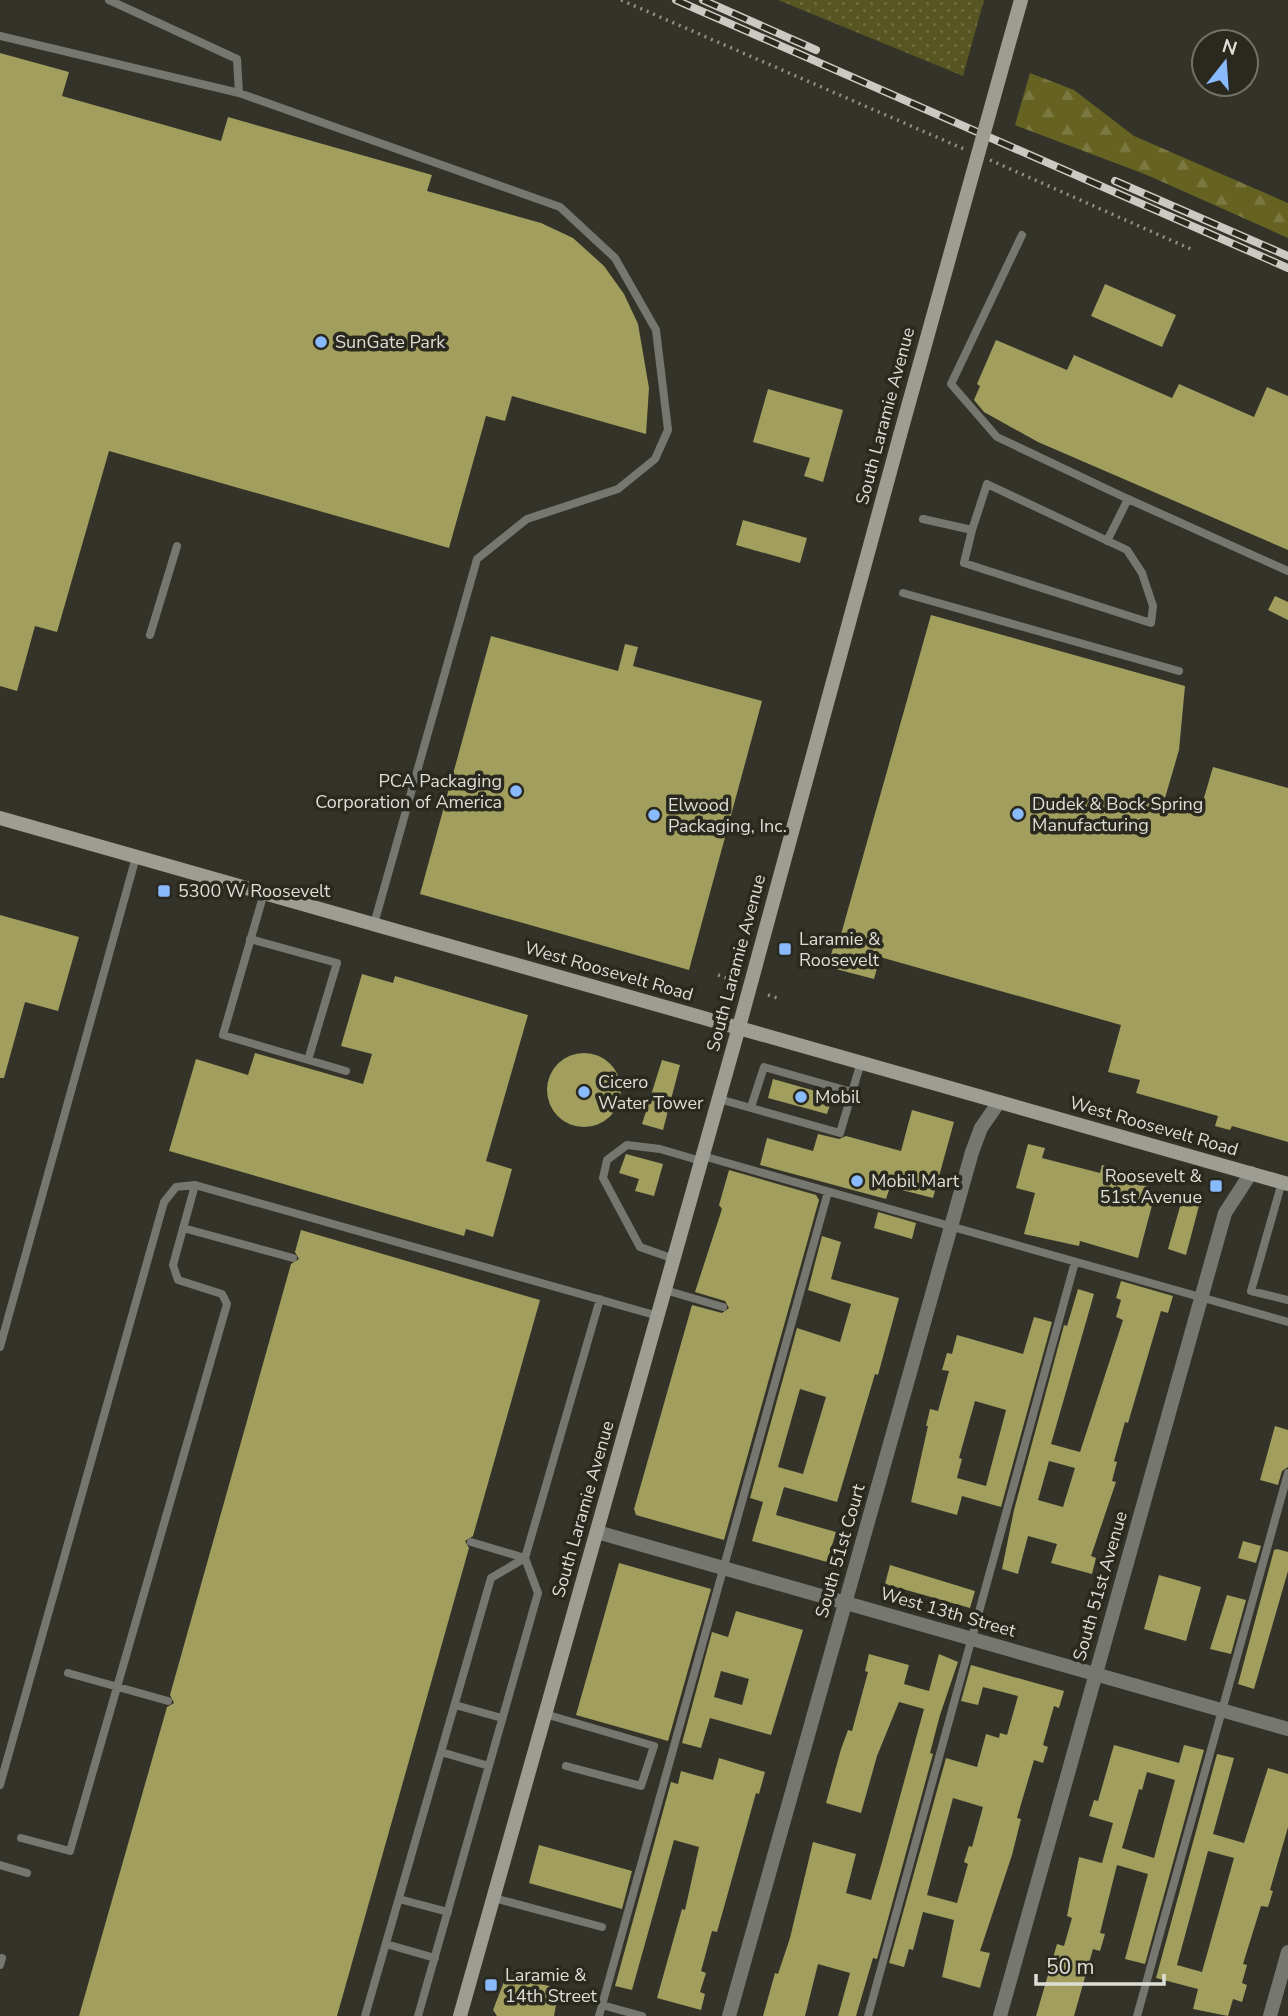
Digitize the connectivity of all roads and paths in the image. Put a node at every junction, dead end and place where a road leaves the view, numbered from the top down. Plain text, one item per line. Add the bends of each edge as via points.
1 (109, 0) edge
2 (621, 0) edge
3 (1021, 0) edge
4 (0, 36) edge
5 (239, 93) junction
6 (967, 150) dead end
7 (979, 156) dead end
8 (1022, 235) dead end
9 (1193, 250) dead end
10 (1128, 499) junction
11 (923, 519) dead end
12 (972, 530) junction
13 (1107, 541) junction
14 (177, 546) dead end
15 (1288, 571) edge
16 (903, 593) dead end
17 (150, 635) dead end
18 (1180, 671) dead end
19 (0, 818) edge
20 (136, 857) junction
21 (264, 893) junction
22 (374, 924) junction
23 (250, 939) junction
24 (718, 975) dead end
25 (729, 979) dead end
26 (768, 995) dead end
27 (777, 998) dead end
28 (739, 1027) junction
29 (308, 1060) junction
30 (861, 1062) junction
31 (346, 1070) dead end
32 (852, 1092) junction
33 (719, 1099) junction
34 (999, 1102) junction
35 (751, 1107) junction
36 (702, 1159) junction
37 (1251, 1173) junction
38 (1285, 1183) edge
39 (195, 1185) junction
40 (828, 1192) junction
41 (951, 1227) junction
42 (183, 1228) junction
43 (293, 1258) dead end
44 (674, 1259) junction
45 (1075, 1262) junction
46 (665, 1290) junction
47 (1201, 1298) junction
48 (600, 1299) junction
49 (1288, 1300) edge
50 (723, 1307) dead end
51 (657, 1316) junction
52 (1288, 1322) edge
53 (0, 1347) edge
54 (1288, 1472) edge
55 (597, 1532) junction
56 (471, 1542) dead end
57 (525, 1558) junction
58 (725, 1568) junction
59 (845, 1602) junction
60 (971, 1639) junction
61 (68, 1673) dead end
62 (1096, 1674) junction
63 (115, 1686) junction
64 (168, 1701) dead end
65 (455, 1705) junction
66 (1222, 1710) junction
67 (545, 1714) junction
68 (502, 1718) junction
69 (1288, 1729) edge
70 (441, 1752) junction
71 (489, 1766) junction
72 (566, 1766) dead end
73 (0, 1785) edge
74 (21, 1838) dead end
75 (0, 1865) edge
76 (27, 1873) dead end
77 (494, 1898) junction
78 (399, 1899) junction
79 (448, 1912) junction
80 (603, 1927) dead end
81 (386, 1944) junction
82 (1288, 1952) edge
83 (435, 1958) junction
84 (603, 2005) junction
85 (365, 2016) edge
86 (418, 2016) edge
87 (460, 2016) edge
88 (599, 2016) edge
89 (642, 2016) edge
90 (729, 2016) edge
91 (868, 2016) edge
92 (1000, 2016) edge
93 (1137, 2016) edge
94 (1270, 2016) edge

1 - 5 lane via 237,59
2 - 6 path
3 - 28 main road, South Laramie Avenue, bridge
4 - 5 lane
5 - 22 lane via 560,207 615,258 656,330 668,430 655,459 618,489 527,519 477,559
7 - 9 path
8 - 10 lane via 951,384 997,437
10 - 13 lane
10 - 15 lane
11 - 12 lane
12 - 13 lane via 987,484
12 - 13 lane via 964,564 1151,623 1153,606 1142,573 1127,550
14 - 17 lane
16 - 18 lane
19 - 20 main road, West Roosevelt Road
20 - 21 main road, West Roosevelt Road
20 - 53 lane
21 - 22 main road, West Roosevelt Road
21 - 23 lane
22 - 28 main road, West Roosevelt Road
23 - 29 lane via 223,1035
23 - 29 lane via 337,963
24 - 25 path
26 - 27 path
28 - 30 main road, West Roosevelt Road
28 - 33 main road, South Laramie Avenue
29 - 31 lane
30 - 32 lane
30 - 34 main road, West Roosevelt Road
32 - 35 lane via 764,1067
32 - 35 lane via 840,1133
33 - 35 lane
33 - 36 main road, South Laramie Avenue
34 - 37 main road, West Roosevelt Road
34 - 41 street, South 51st Court via 981,1128
36 - 40 lane
36 - 44 main road, South Laramie Avenue
36 - 44 lane via 626,1145 607,1160 603,1178 631,1234 640,1247
37 - 38 main road, West Roosevelt Road
37 - 47 street, South 51st Avenue via 1229,1203
38 - 49 lane via 1251,1290
39 - 42 lane
39 - 48 lane
39 - 73 lane via 176,1187 164,1202
40 - 41 lane
40 - 58 lane
41 - 45 lane
41 - 59 street, South 51st Court
42 - 43 lane
42 - 63 lane via 173,1265 178,1280 222,1294 227,1304
44 - 46 main road, South Laramie Avenue
45 - 47 lane
45 - 60 lane
46 - 50 lane
46 - 51 main road, South Laramie Avenue
47 - 52 lane
47 - 62 street, South 51st Avenue
48 - 51 lane
48 - 57 lane
51 - 55 main road, South Laramie Avenue
54 - 66 lane
55 - 58 street, West 13th Street
55 - 67 main road, South Laramie Avenue
56 - 57 lane
57 - 65 lane via 491,1578
57 - 68 lane via 538,1593
58 - 59 street, West 13th Street
58 - 84 lane
59 - 60 street, West 13th Street
59 - 90 street, South 51st Court
60 - 62 street, West 13th Street
60 - 91 lane
61 - 63 lane
62 - 66 street, West 13th Street
62 - 92 street, South 51st Avenue
63 - 64 lane
63 - 74 lane via 70,1852
65 - 68 lane
65 - 70 lane
66 - 69 street, West 13th Street
66 - 93 lane
67 - 72 lane via 654,1745 641,1786
67 - 77 main road, South Laramie Avenue
68 - 71 lane
70 - 71 lane
70 - 78 lane
71 - 79 lane
75 - 76 lane
77 - 80 lane
77 - 87 main road, South Laramie Avenue
78 - 79 lane
78 - 81 lane
79 - 83 lane
81 - 83 lane
81 - 85 lane
82 - 94 street
83 - 86 lane
84 - 88 lane
84 - 89 lane

